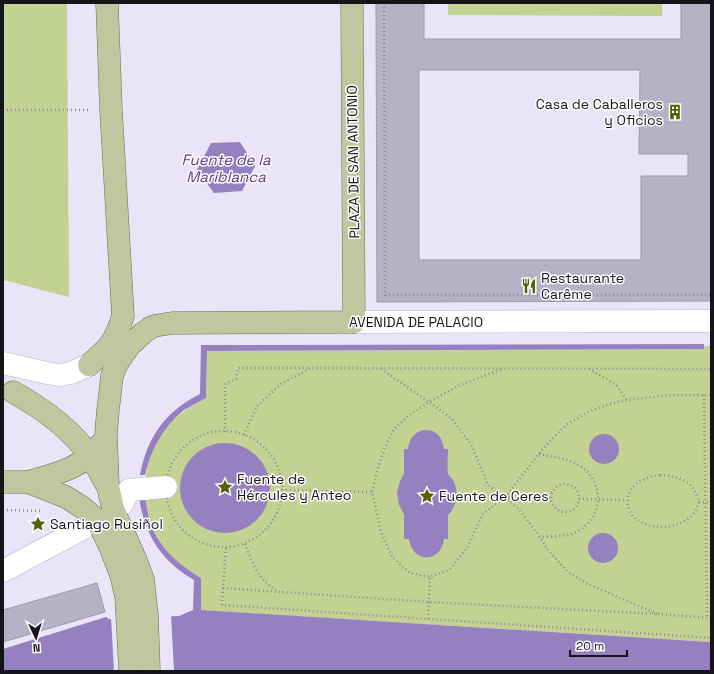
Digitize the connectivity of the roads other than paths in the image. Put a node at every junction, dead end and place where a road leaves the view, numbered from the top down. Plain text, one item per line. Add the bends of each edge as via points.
1 (107, 3) edge
2 (352, 3) edge
3 (123, 316) junction
4 (711, 321) edge
5 (354, 322) junction
6 (154, 326) junction
7 (122, 342) junction
8 (3, 363) edge
9 (89, 365) joint
10 (8, 390) edge
11 (106, 434) junction
12 (90, 456) junction
13 (3, 482) edge
14 (28, 482) junction
15 (108, 487) junction
16 (166, 487) road end
17 (118, 506) junction
18 (82, 529) dead end
19 (3, 571) edge
20 (137, 615) junction
21 (130, 671) edge
22 (150, 671) edge

1 - 3 main road
2 - 5 main road, PLAZA DE SAN ANTONIO
3 - 6 main road via 131,326
3 - 7 main road
4 - 5 street, AVENIDA DE PALACIO
5 - 6 main road, AVENIDA DE PALACIO via 172,323
6 - 7 main road, AVENIDA DE PALACIO
7 - 9 main road via 109,346
7 - 11 main road via 122,355 112,376
8 - 9 street via 59,375
10 - 12 main road via 54,419 74,436
11 - 12 main road
11 - 15 main road
12 - 14 main road via 60,473
12 - 15 main road
13 - 14 main road
14 - 20 main road via 66,497 97,520 122,575 126,596
15 - 17 main road
16 - 17 street via 129,490
17 - 20 main road via 142,579
18 - 19 street
20 - 21 main road
20 - 22 main road

